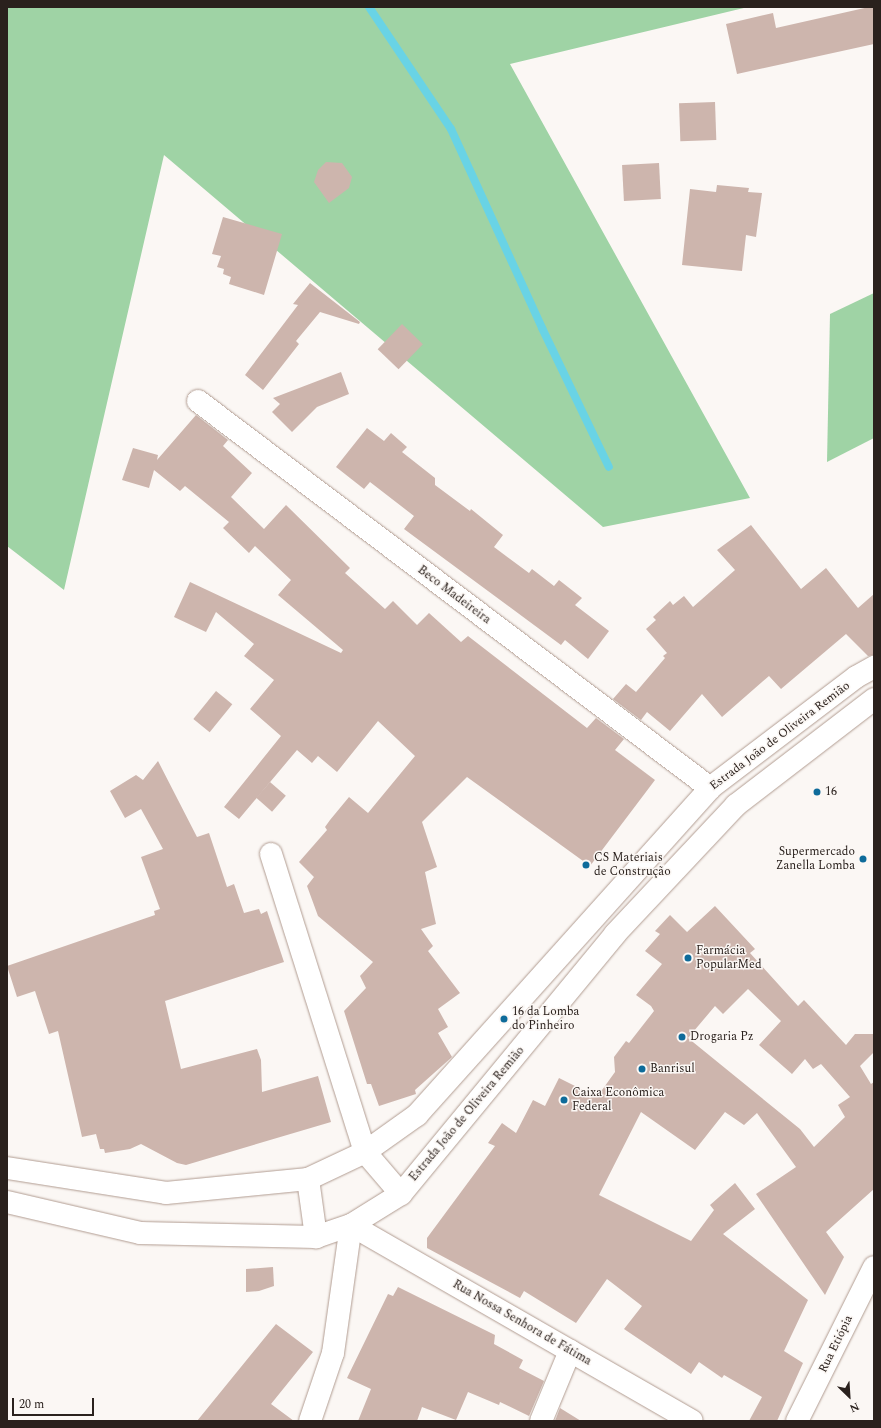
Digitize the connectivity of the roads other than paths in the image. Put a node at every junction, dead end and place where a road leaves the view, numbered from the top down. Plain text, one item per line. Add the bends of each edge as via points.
1 (198, 401) dead end
2 (874, 667) edge
3 (874, 699) edge
4 (710, 788) junction
5 (271, 854) dead end
6 (365, 1152) junction
7 (7, 1168) edge
8 (308, 1180) junction
9 (401, 1194) junction
10 (7, 1202) edge
11 (351, 1225) junction
12 (316, 1237) junction
13 (874, 1267) edge
14 (570, 1351) junction
15 (310, 1421) edge
16 (541, 1421) edge
17 (692, 1421) edge
18 (797, 1421) edge

1 - 4 main road, Beco Madeireira
2 - 4 main road, Estrada João de Oliveira Remião via 856,677
3 - 9 main road, Estrada João de Oliveira Remião via 736,805 616,934
4 - 6 main road, Estrada João de Oliveira Remião via 417,1115
5 - 6 main road
6 - 8 main road, Estrada João de Oliveira Remião
6 - 9 main road
7 - 8 main road, Estrada João de Oliveira Remião via 166,1193
8 - 12 main road
9 - 11 main road, Estrada João de Oliveira Remião
10 - 12 main road, Estrada João de Oliveira Remião via 140,1232
11 - 12 main road, Estrada João de Oliveira Remião
11 - 14 main road, Rua Nossa Senhora de Fátima
11 - 15 main road via 333,1353
13 - 18 main road, Rua Etiópia
14 - 16 main road
14 - 17 main road, Rua Nossa Senhora de Fátima

